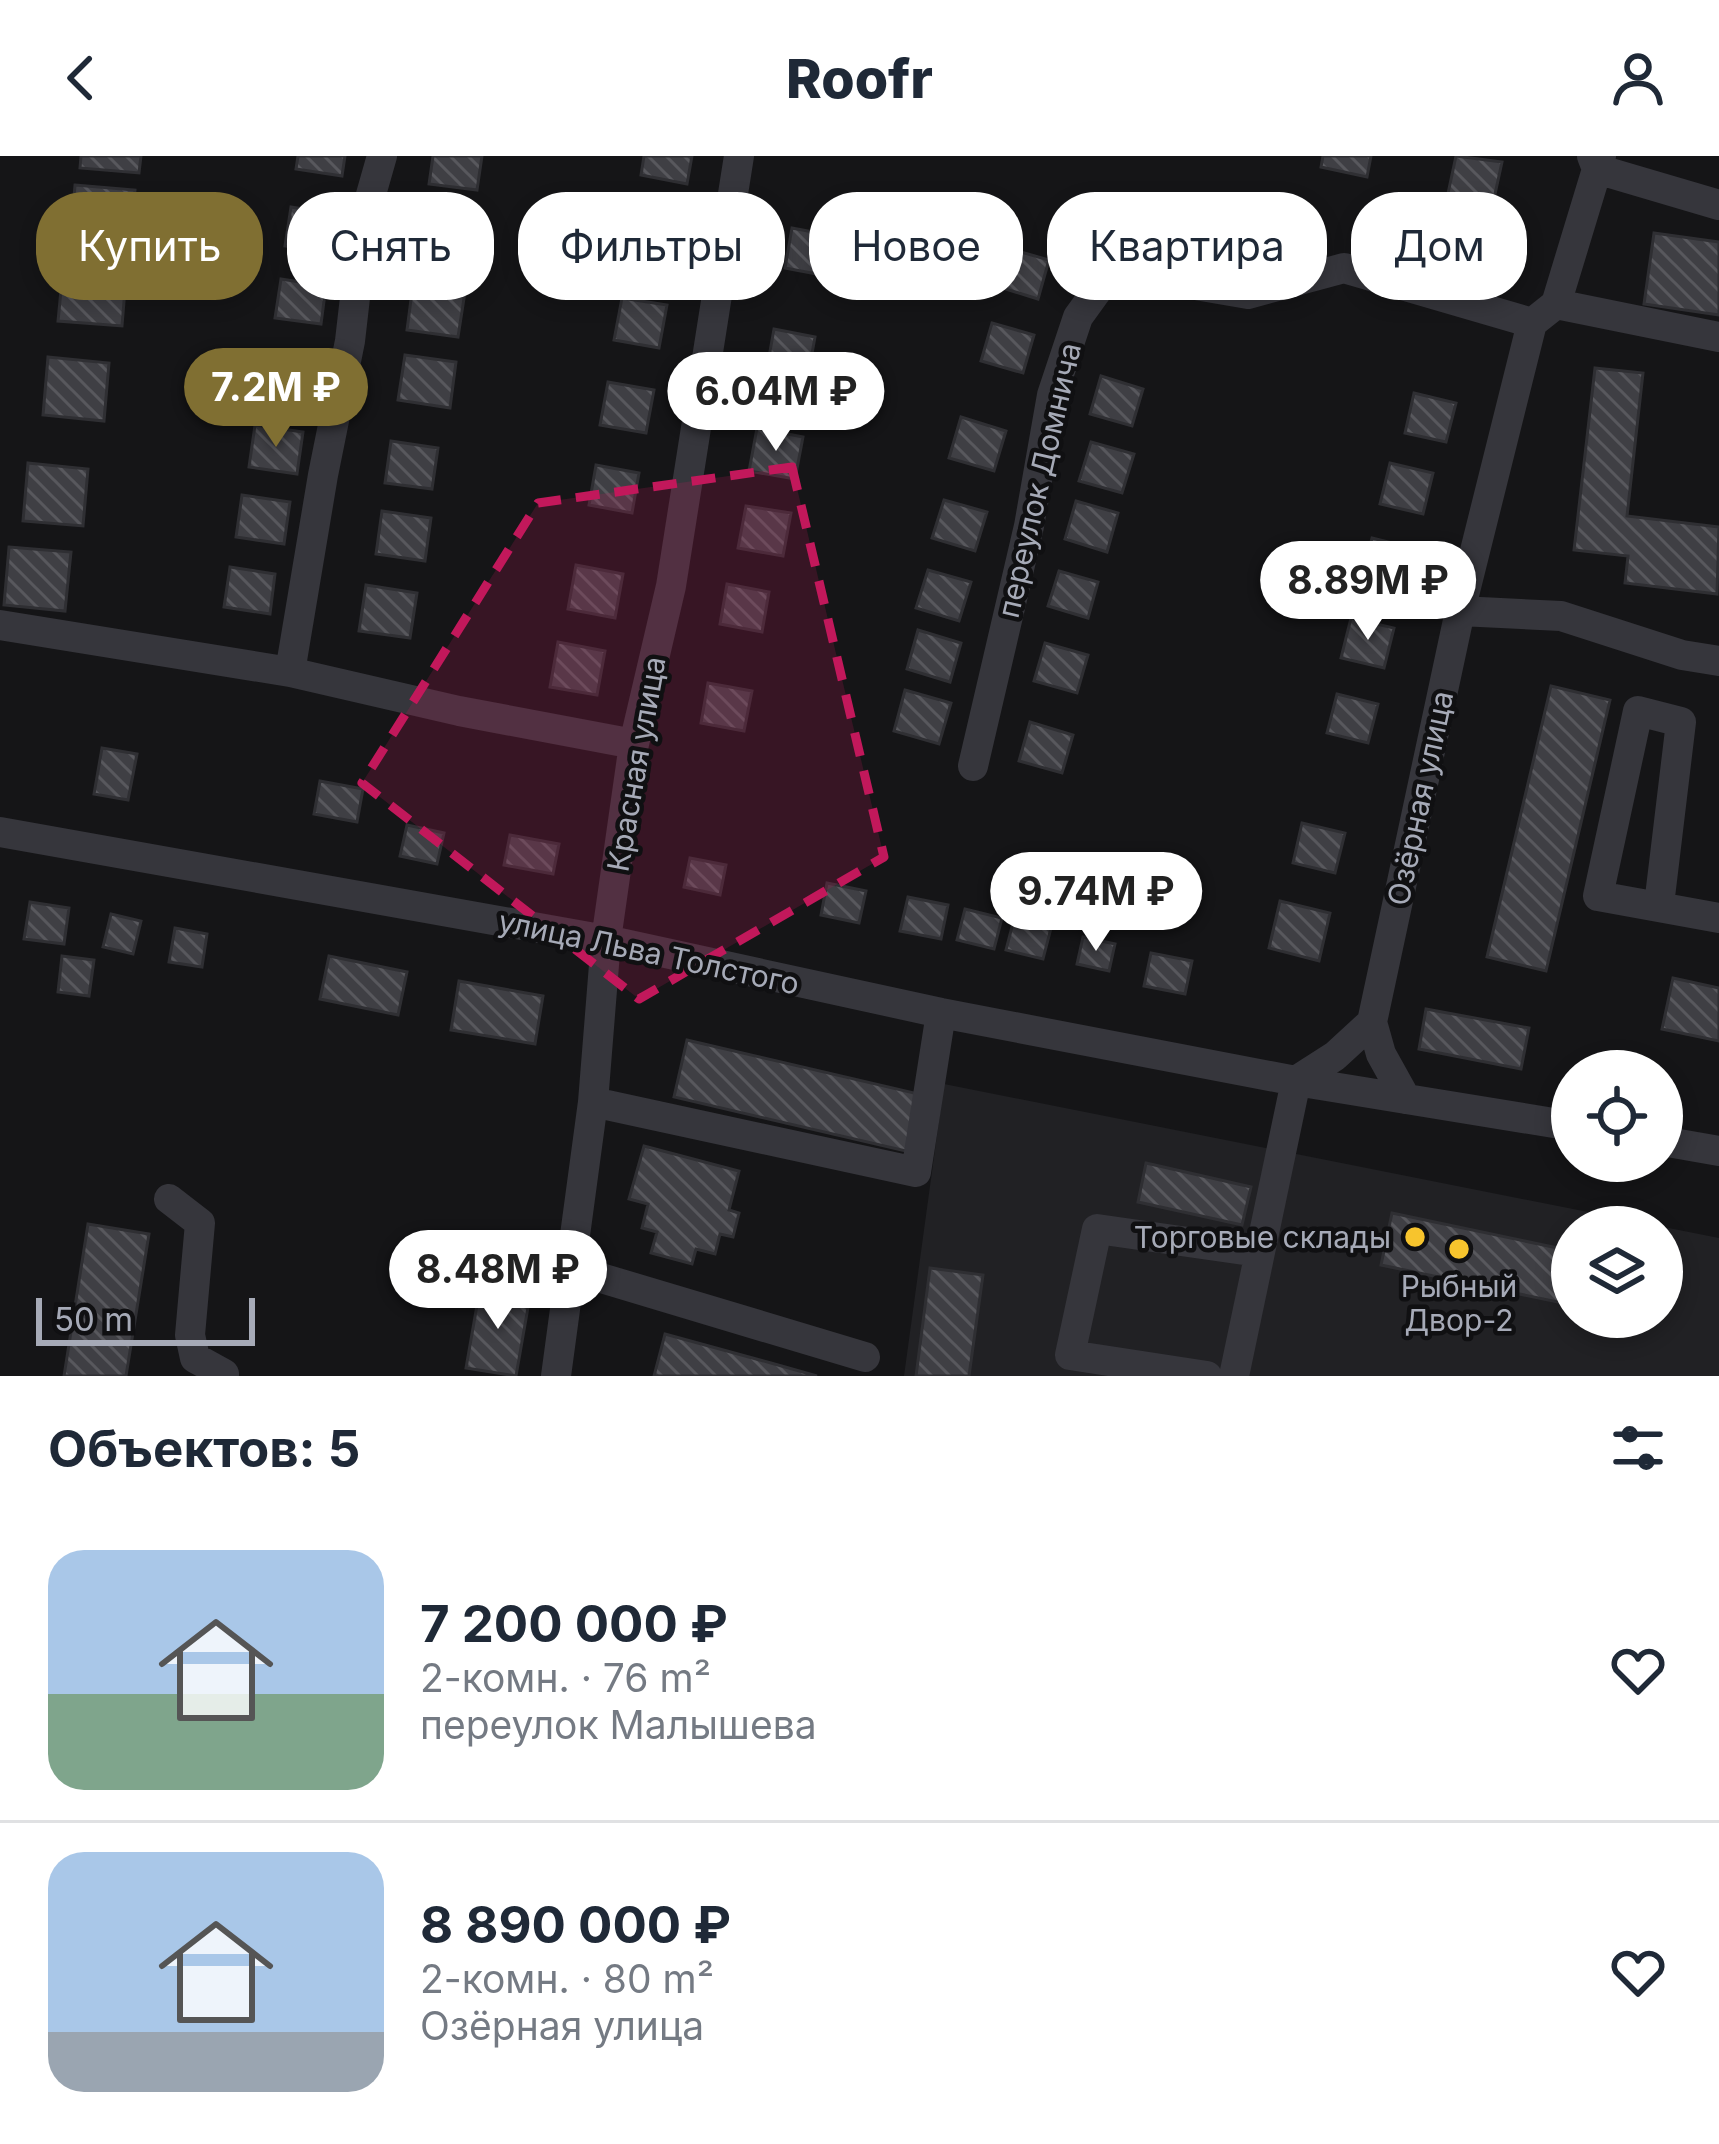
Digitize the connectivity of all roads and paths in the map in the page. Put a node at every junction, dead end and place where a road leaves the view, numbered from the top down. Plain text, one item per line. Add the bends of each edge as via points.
1 (382, 156) edge
2 (739, 156) edge
3 (1597, 160) edge
4 (1719, 205) edge
5 (1544, 314) junction
6 (1719, 337) edge
7 (1460, 611) junction
8 (0, 625) edge
9 (1719, 661) edge
10 (290, 672) junction
11 (634, 744) junction
12 (973, 766) dead end
13 (0, 832) edge
14 (1659, 905) junction
15 (1719, 918) edge
16 (606, 940) junction
17 (940, 1013) junction
18 (1372, 1022) junction
19 (1295, 1081) junction
20 (1406, 1099) junction
21 (592, 1102) junction
22 (1551, 1123) edge
23 (1683, 1145) edge
24 (1719, 1151) edge
25 (169, 1199) dead end
26 (1258, 1252) junction
27 (571, 1269) junction
28 (865, 1357) dead end
29 (230, 1375) edge
30 (176, 1376) edge
31 (556, 1376) edge
32 (1207, 1376) edge
33 (1234, 1376) edge

1 - 10 street via 364,219
2 - 11 street, Красная улица via 671,586
3 - 4 street
3 - 5 street, Озёрная улица
5 - 6 street
5 - 7 street, Озёрная улица
5 - 12 street, переулок Домнича via 1344,268 1248,294 1137,275 1104,281 1078,316 1052,395
7 - 9 street via 1561,616
7 - 18 street, Озёрная улица
8 - 10 street
10 - 11 street
11 - 16 street, Красная улица
13 - 16 street, улица Льва Толстого
14 - 14 street via 1598,896 1639,711 1681,722
14 - 15 street
16 - 17 street, улица Льва Толстого
16 - 21 street, Красная улица
17 - 19 street, улица Льва Толстого
17 - 21 street via 916,1172
18 - 19 street
18 - 20 street
19 - 20 street, улица Льва Толстого
19 - 26 street
20 - 22 street, улица Льва Толстого
21 - 27 street, Красная улица
23 - 24 street
25 - 29 street via 200,1223 195,1358
26 - 32 street via 1097,1229 1070,1355
26 - 33 street
27 - 28 street
27 - 31 street, Красная улица
29 - 30 street via 177,1369

